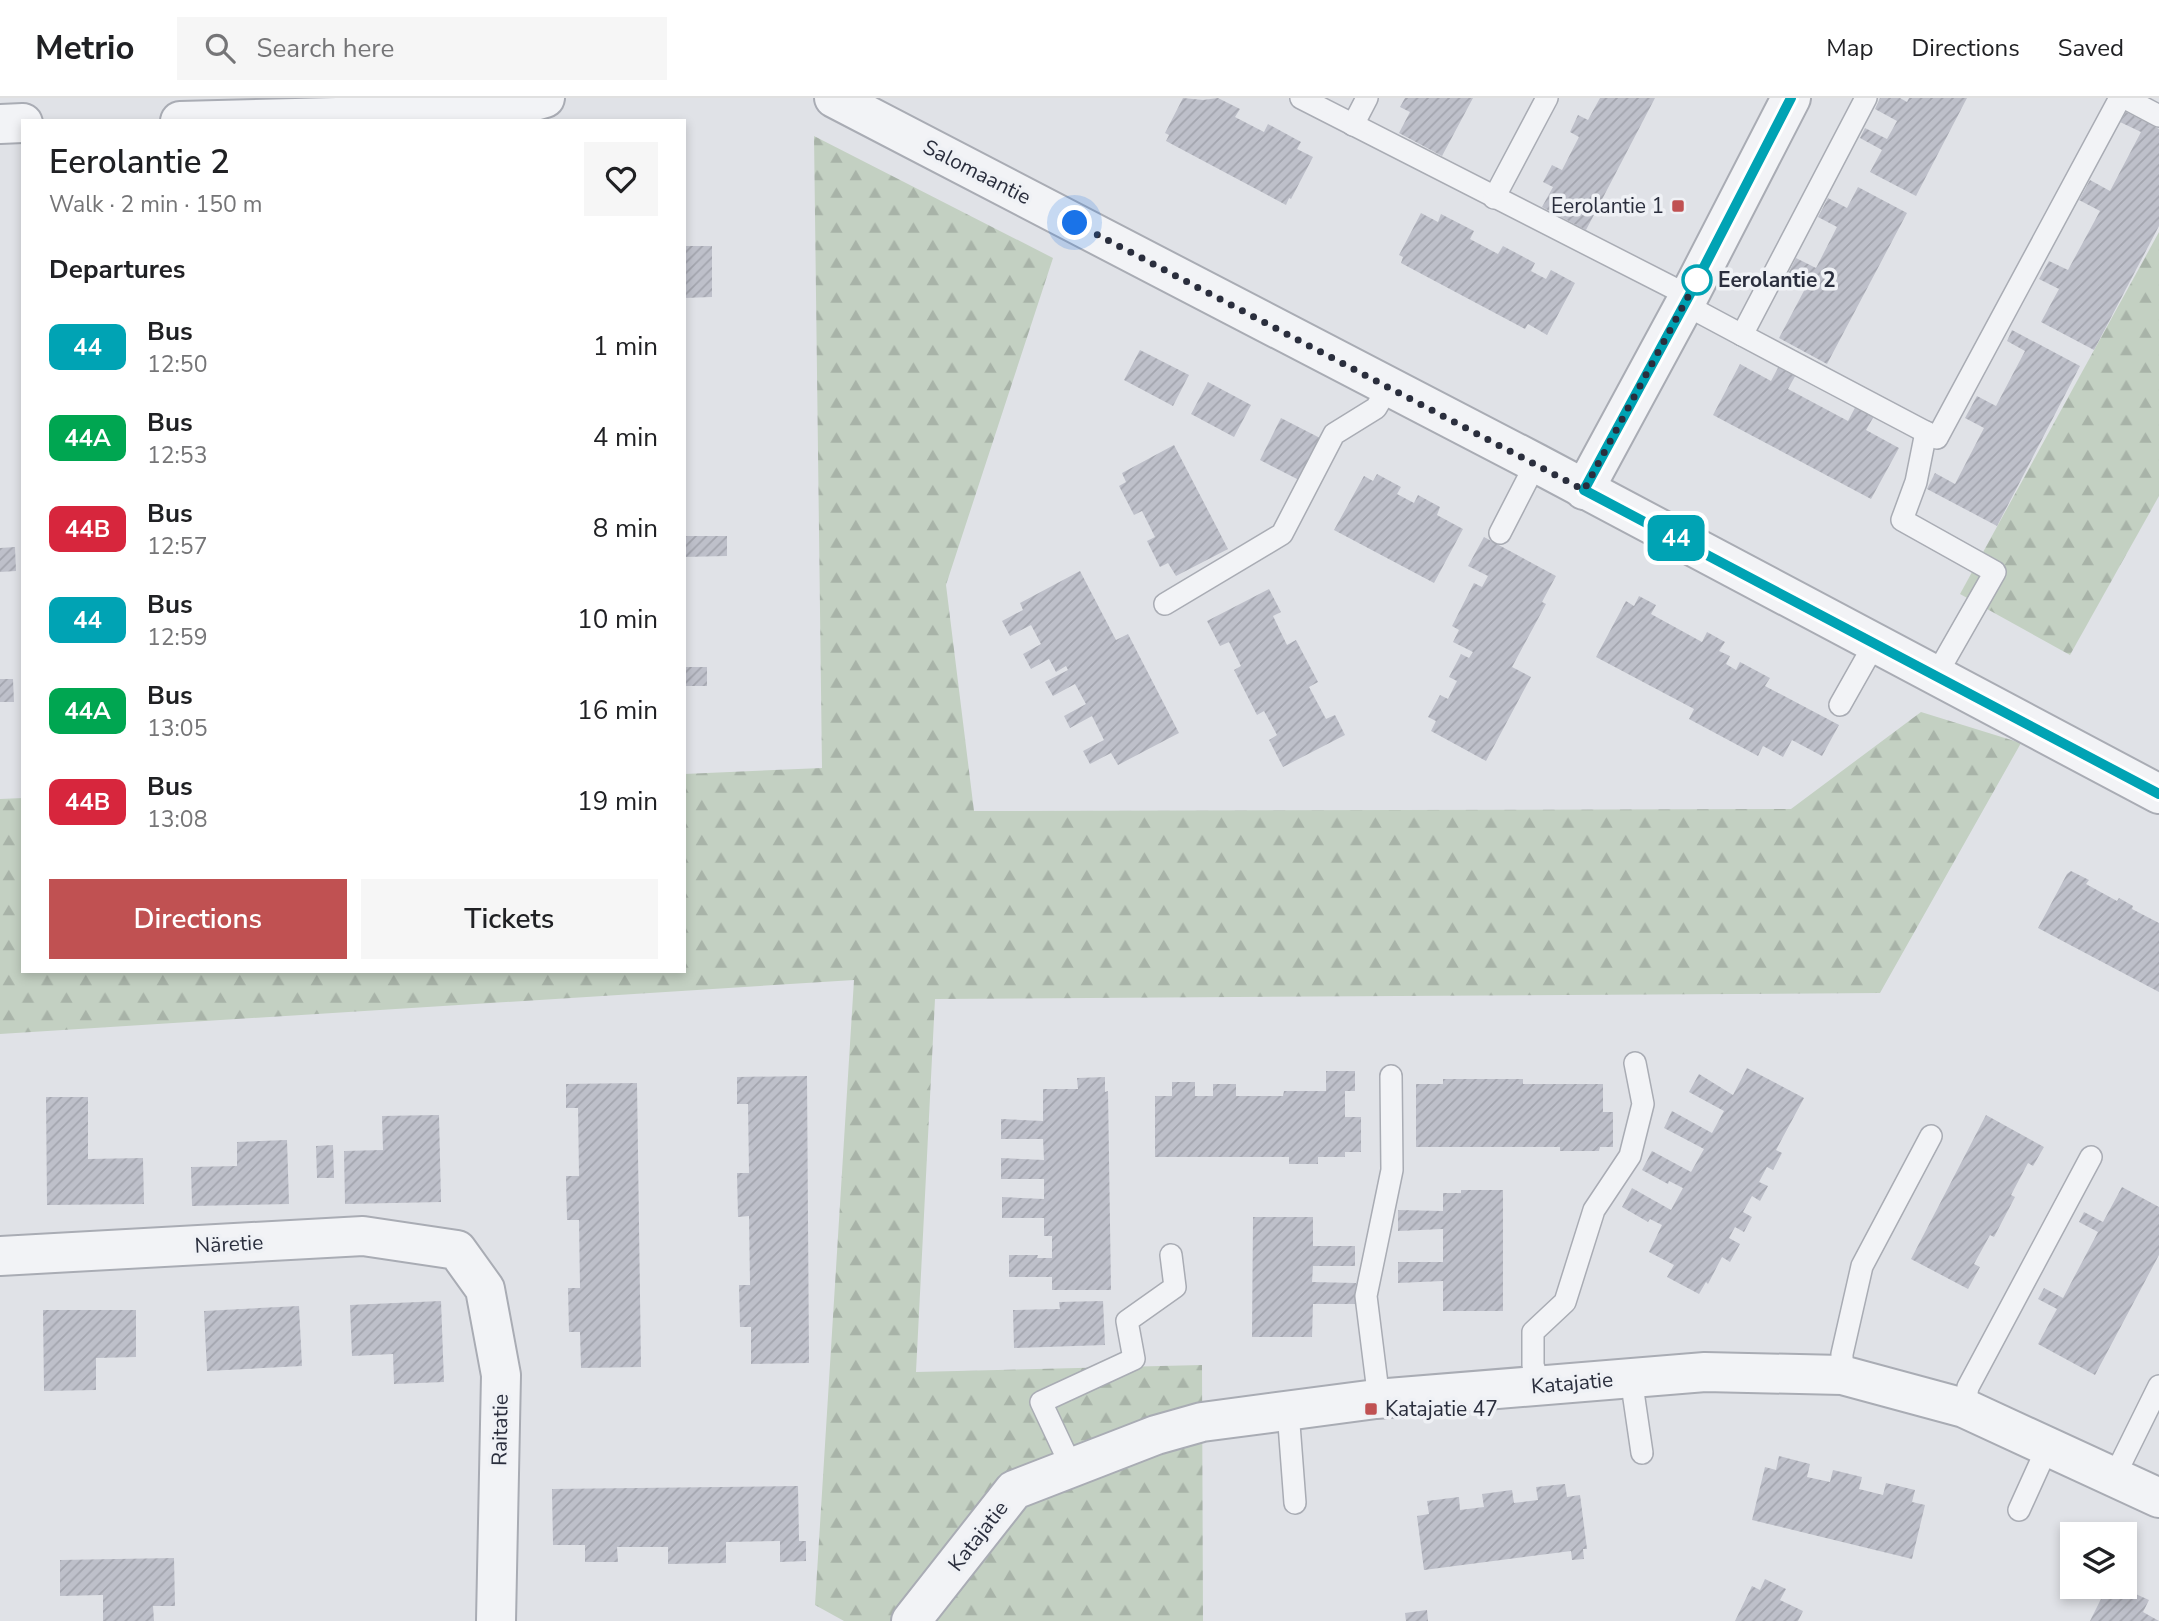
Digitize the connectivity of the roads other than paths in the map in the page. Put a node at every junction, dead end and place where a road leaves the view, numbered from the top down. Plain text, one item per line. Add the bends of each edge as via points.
1 (834, 98) edge
2 (1301, 98) edge
3 (1367, 98) edge
4 (1547, 98) edge
5 (1791, 98) edge
6 (1866, 98) edge
7 (2123, 98) edge
8 (545, 106) edge
9 (2159, 116) edge
10 (270, 119) edge
11 (21, 123) edge
12 (0, 124) edge
13 (1353, 125) junction
14 (1494, 198) junction
15 (1686, 300) junction
16 (1742, 335) junction
17 (1389, 386) junction
18 (1926, 432) junction
19 (1536, 463) junction
20 (1584, 490) junction
21 (1500, 533) dead end
22 (1165, 604) dead end
23 (1875, 643) junction
24 (1935, 677) junction
25 (1840, 705) dead end
26 (2159, 794) edge
27 (1635, 1063) dead end
28 (1391, 1076) dead end
29 (1931, 1136) dead end
30 (2091, 1157) dead end
31 (457, 1250) joint
32 (1171, 1255) dead end
33 (0, 1256) edge
34 (1842, 1375) junction
35 (1630, 1378) junction
36 (1540, 1386) junction
37 (2159, 1386) edge
38 (1376, 1399) junction
39 (1965, 1408) junction
40 (1288, 1411) junction
41 (2048, 1446) junction
42 (1642, 1453) dead end
43 (1072, 1468) junction
44 (2114, 1477) junction
45 (2159, 1498) edge
46 (1295, 1503) dead end
47 (2019, 1510) dead end
48 (496, 1621) edge
49 (911, 1621) edge

1 - 17 street, Salomaantie
2 - 13 lane
3 - 13 lane
4 - 14 lane
5 - 15 street
6 - 16 lane
7 - 9 lane
7 - 18 lane via 1937,438
8 - 10 street via 493,113
11 - 12 street
13 - 14 lane
14 - 15 lane
15 - 16 lane
15 - 20 street
16 - 18 lane
17 - 19 street, Salomaantie
17 - 22 lane via 1376,408 1335,434 1282,534
18 - 24 lane via 1916,482 1902,520 1995,572
19 - 20 street, Salomaantie
19 - 21 lane
20 - 23 street, Salomaantie
23 - 24 street, Salomaantie
23 - 25 lane
24 - 26 street, Salomaantie
27 - 36 lane via 1643,1104 1630,1156 1594,1210 1565,1302 1533,1332 1533,1365
28 - 38 lane via 1392,1170 1366,1296
29 - 34 lane via 1862,1266 1842,1354
30 - 39 lane via 1968,1387
31 - 33 street, Näretie via 363,1236
31 - 48 street, Raitatie via 485,1289 501,1375
32 - 43 lane via 1175,1287 1127,1321 1134,1359 1041,1402
34 - 35 street, Katajatie via 1704,1372
34 - 39 street, Katajatie
35 - 36 street, Katajatie
35 - 42 lane
36 - 38 street, Katajatie
37 - 44 lane
38 - 40 street, Katajatie
39 - 41 street, Katajatie
40 - 43 street, Katajatie via 1202,1422
40 - 46 lane
41 - 44 street, Katajatie
41 - 47 lane
43 - 49 street, Katajatie via 1014,1490
44 - 45 street, Katajatie

